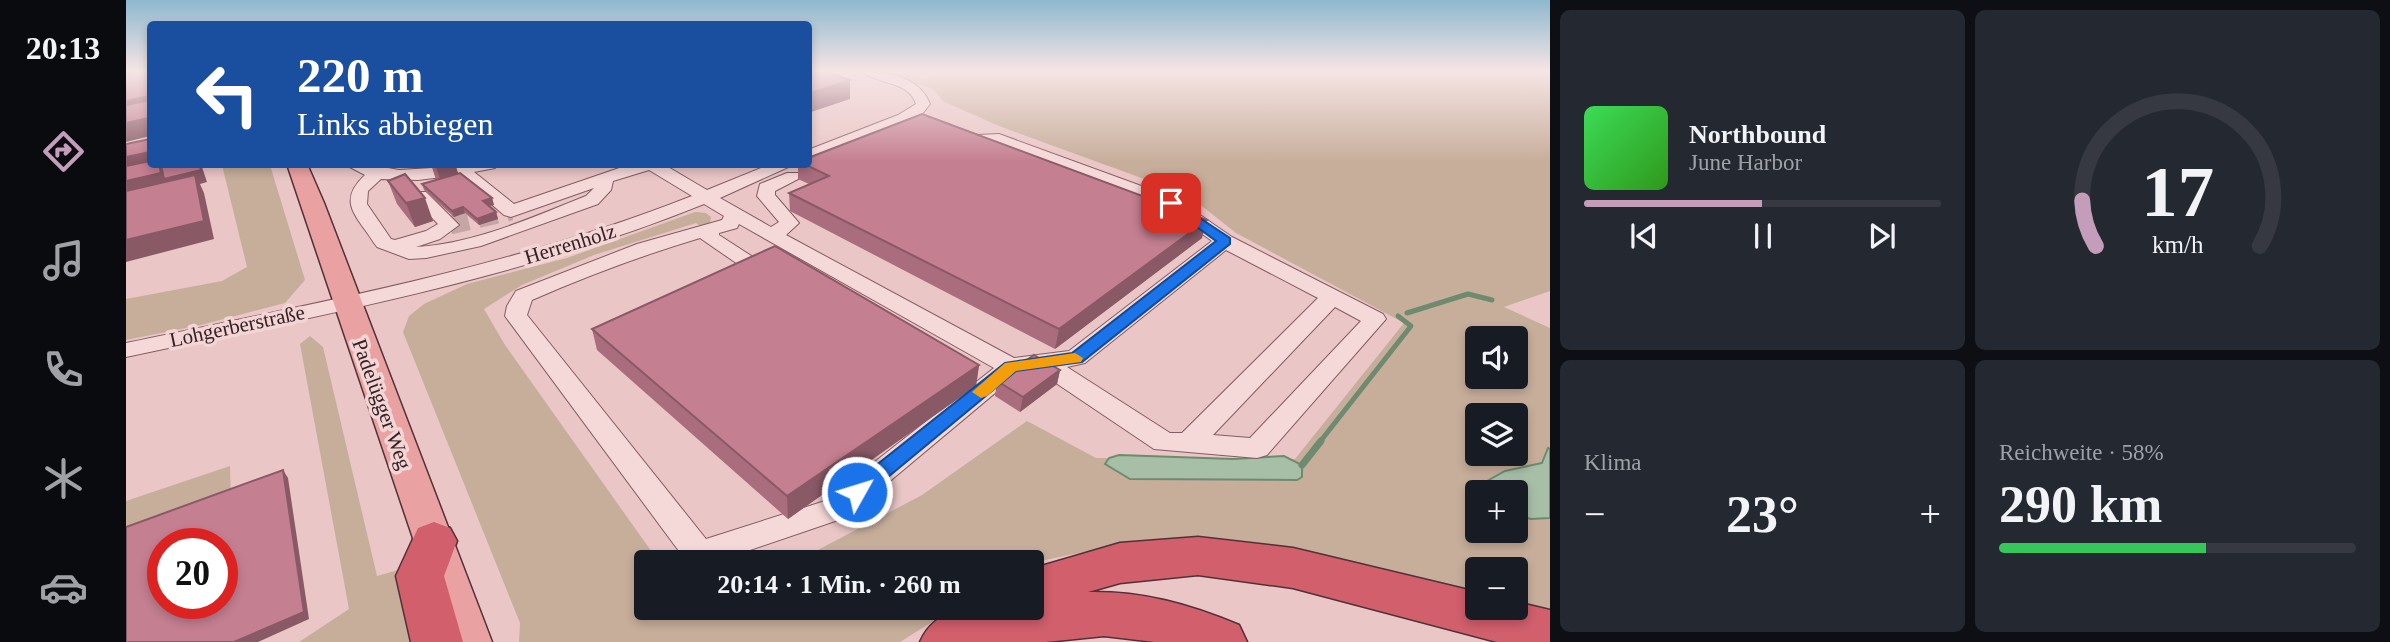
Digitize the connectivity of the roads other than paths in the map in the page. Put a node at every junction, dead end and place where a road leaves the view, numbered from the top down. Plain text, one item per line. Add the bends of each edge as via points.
1 (922, 102) edge
2 (903, 118) junction
3 (945, 131) edge
4 (812, 154) edge
5 (299, 168) edge
6 (354, 168) edge
7 (471, 168) edge
8 (641, 168) edge
9 (656, 168) edge
10 (777, 168) edge
11 (466, 169) junction
12 (606, 178) junction
13 (365, 185) junction
14 (766, 196) junction
15 (701, 197) junction
16 (732, 213) junction
17 (424, 224) tunnel mouth
18 (709, 232) junction
19 (772, 235) junction
20 (1225, 241) junction
21 (395, 247) junction
22 (749, 263) edge
23 (1332, 297) junction
24 (347, 303) junction
25 (126, 350) edge
26 (1042, 362) junction
27 (1011, 367) junction
28 (1188, 444) junction
29 (434, 541) junction
30 (1044, 585) edge
31 (984, 620) edge
32 (1550, 633) edge
33 (437, 642) edge
34 (470, 642) edge
35 (947, 642) edge
36 (988, 642) edge
37 (1221, 642) edge

1 - 2 street
2 - 4 street via 838,139
2 - 14 street via 923,125 766,187
3 - 20 street via 978,140 994,137 1171,203
5 - 24 main road, Padelügger Weg
6 - 13 street
7 - 11 street
8 - 12 street
9 - 15 street
10 - 15 street, Herrenholz
11 - 12 street via 466,174 511,211
11 - 13 street
12 - 21 street via 592,200 480,238 430,253 407,254
13 - 17 street via 396,234 418,234 424,231
13 - 21 street via 358,204 384,243
13 - 21 street via 412,197 450,225
14 - 16 street
14 - 19 street via 790,223
15 - 16 street
15 - 24 street, Herrenholz via 596,237
16 - 18 street via 730,224
16 - 19 street
18 - 22 lane via 710,238
18 - 27 street via 644,248 549,285 524,296 516,316 699,554 836,509
19 - 27 street
20 - 23 street
20 - 26 street via 1076,358
23 - 28 street
23 - 28 street via 1375,319 1256,448
24 - 25 street, Lohgerberstraße
24 - 29 main road, Padelügger Weg
26 - 27 street
26 - 28 street via 1164,442
29 - 33 highway via 421,576
29 - 34 main road, Padelügger Weg
30 - 32 highway via 1120,563 1198,556 1293,568
31 - 35 highway
36 - 37 highway via 1010,628 1076,615 1118,613 1178,624

